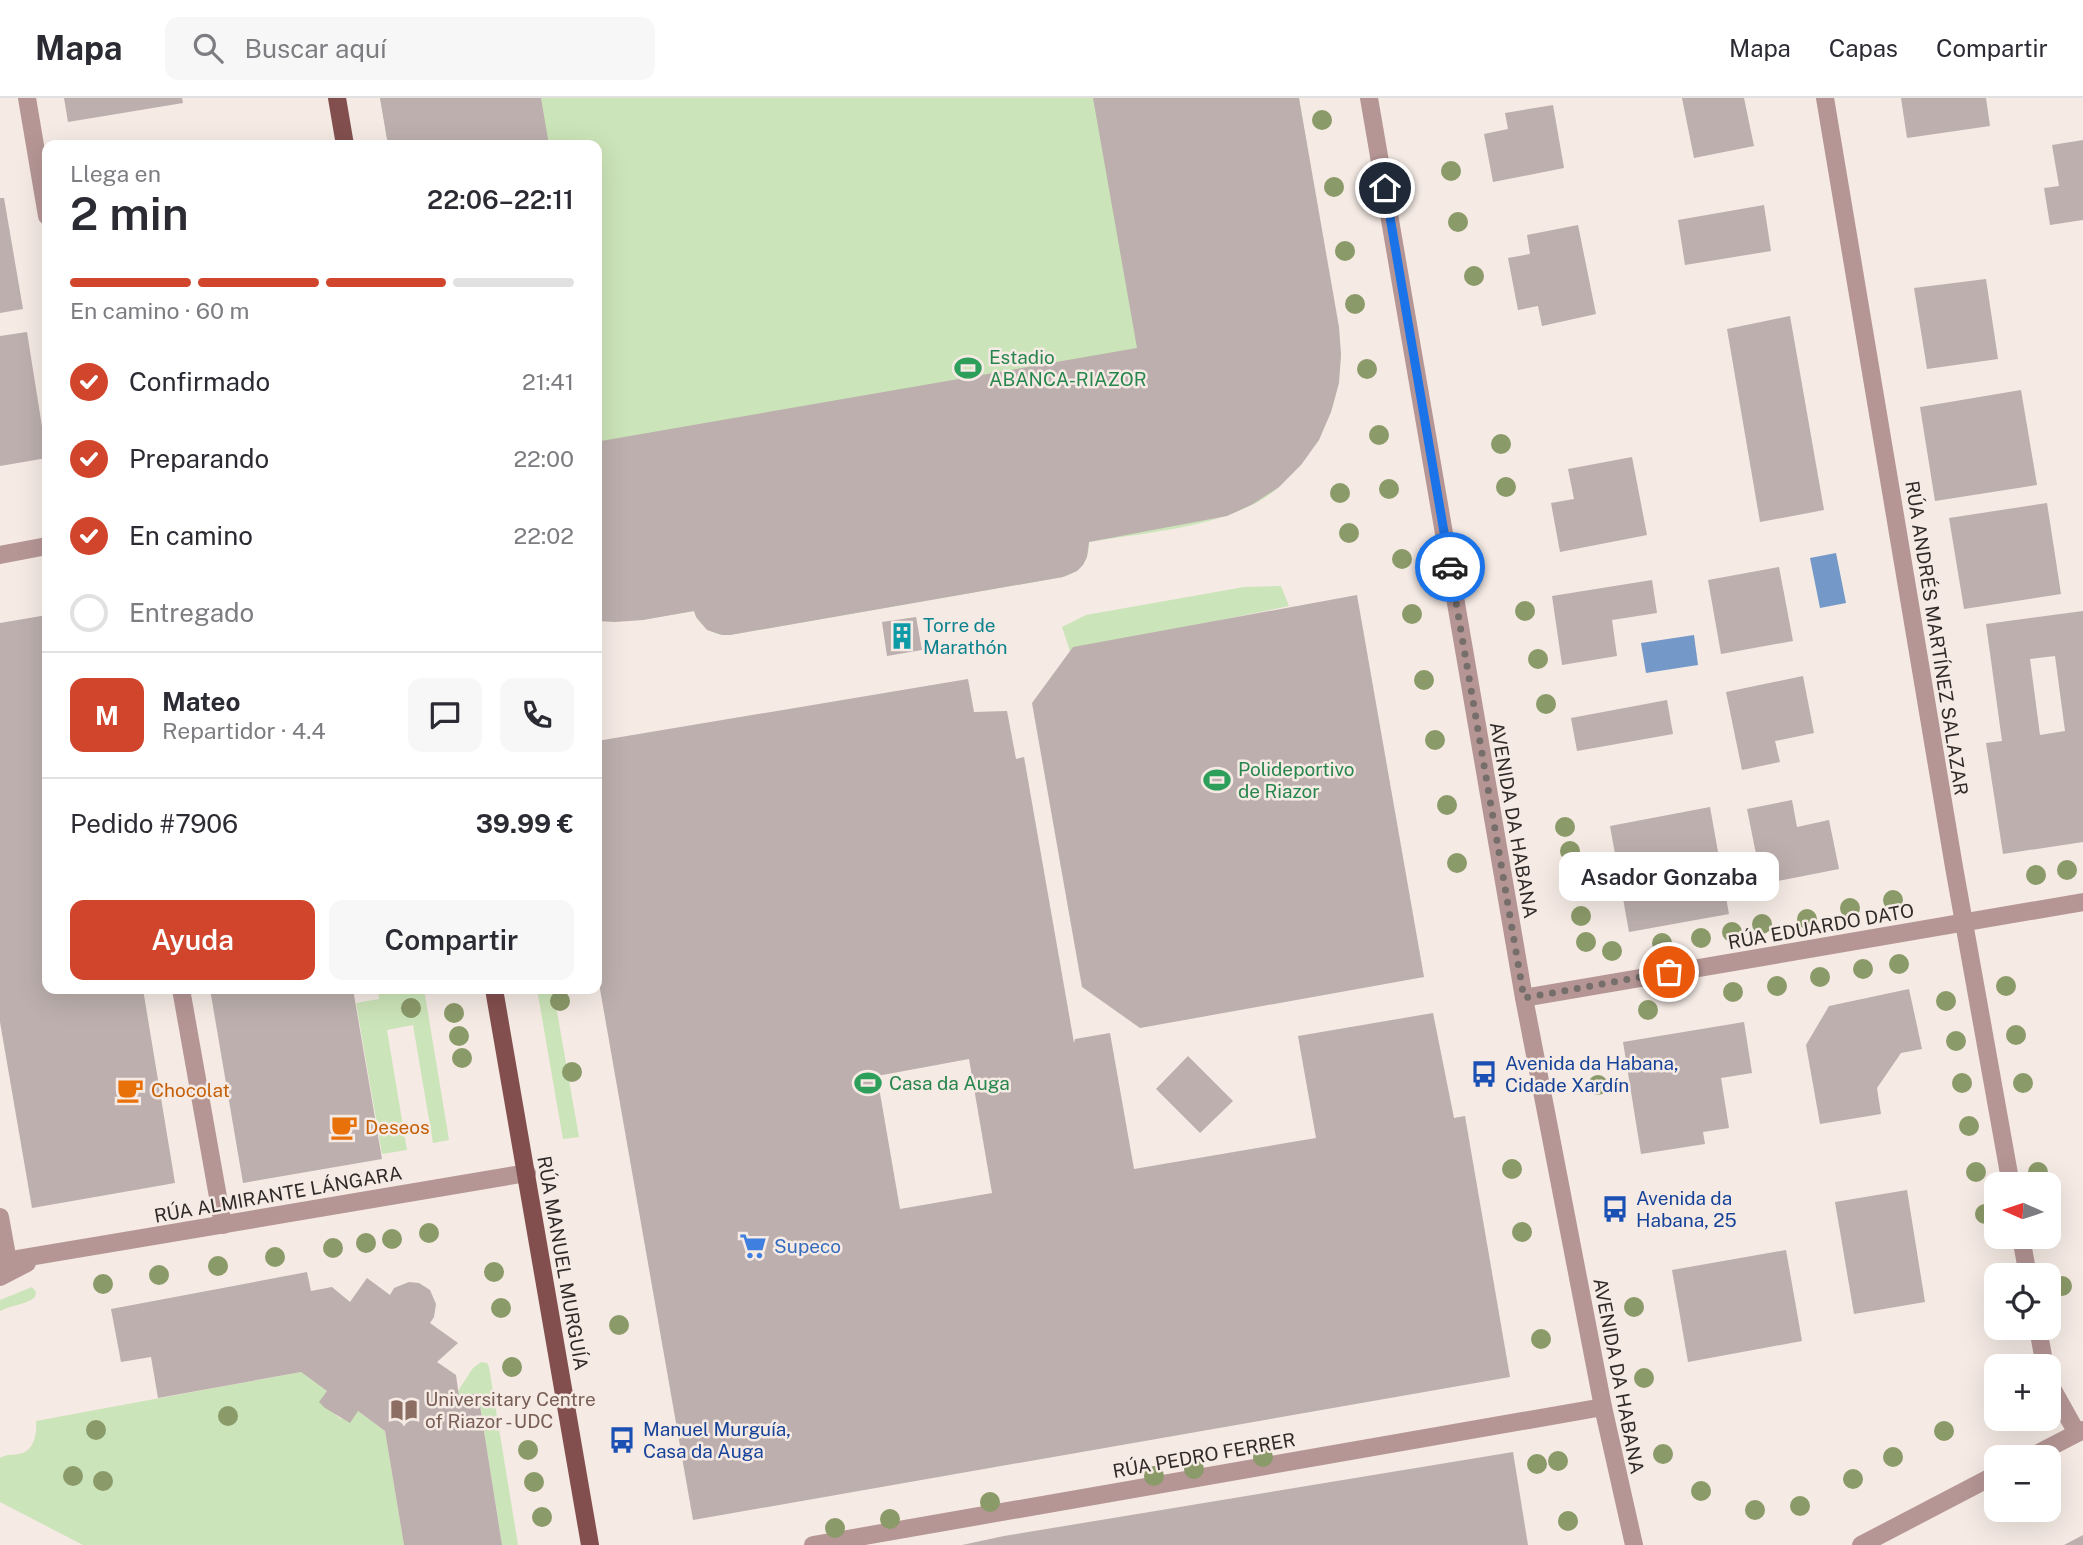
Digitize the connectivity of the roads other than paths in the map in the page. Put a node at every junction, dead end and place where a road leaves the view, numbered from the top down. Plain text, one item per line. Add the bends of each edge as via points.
1 (27, 98) edge
2 (337, 98) edge
3 (1369, 98) edge
4 (1825, 98) edge
5 (344, 140) edge
6 (42, 186) edge
7 (42, 547) edge
8 (0, 555) edge
9 (2083, 902) edge
10 (1963, 923) junction
11 (182, 994) edge
12 (495, 994) edge
13 (1524, 998) junction
14 (2009, 1172) edge
15 (527, 1173) junction
16 (0, 1217) edge
17 (223, 1225) junction
18 (3, 1267) edge
19 (2061, 1402) edge
20 (1603, 1407) junction
21 (2080, 1431) edge
22 (2054, 1445) edge
23 (1984, 1482) edge
24 (590, 1545) edge
25 (813, 1545) edge
26 (1634, 1545) edge
27 (1861, 1545) edge

1 - 6 street
2 - 5 main road
3 - 13 street, AVENIDA DA HABANA
4 - 10 street, RÚA ANDRÉS MARTÍNEZ SALAZAR
7 - 8 street
9 - 10 street, RÚA EDUARDO DATO
10 - 13 street, RÚA EDUARDO DATO
10 - 14 street, RÚA ANDRÉS MARTÍNEZ SALAZAR
11 - 17 street
12 - 15 main road, RÚA MANUEL MURGUÍA
13 - 20 street, AVENIDA DA HABANA
15 - 17 street, RÚA ALMIRANTE LÁNGARA
15 - 24 main road, RÚA MANUEL MURGUÍA
16 - 18 street
17 - 18 street, RÚA ALMIRANTE LÁNGARA
19 - 21 street
20 - 25 street, RÚA PEDRO FERRER
20 - 26 street, AVENIDA DA HABANA
21 - 22 street
23 - 27 street

